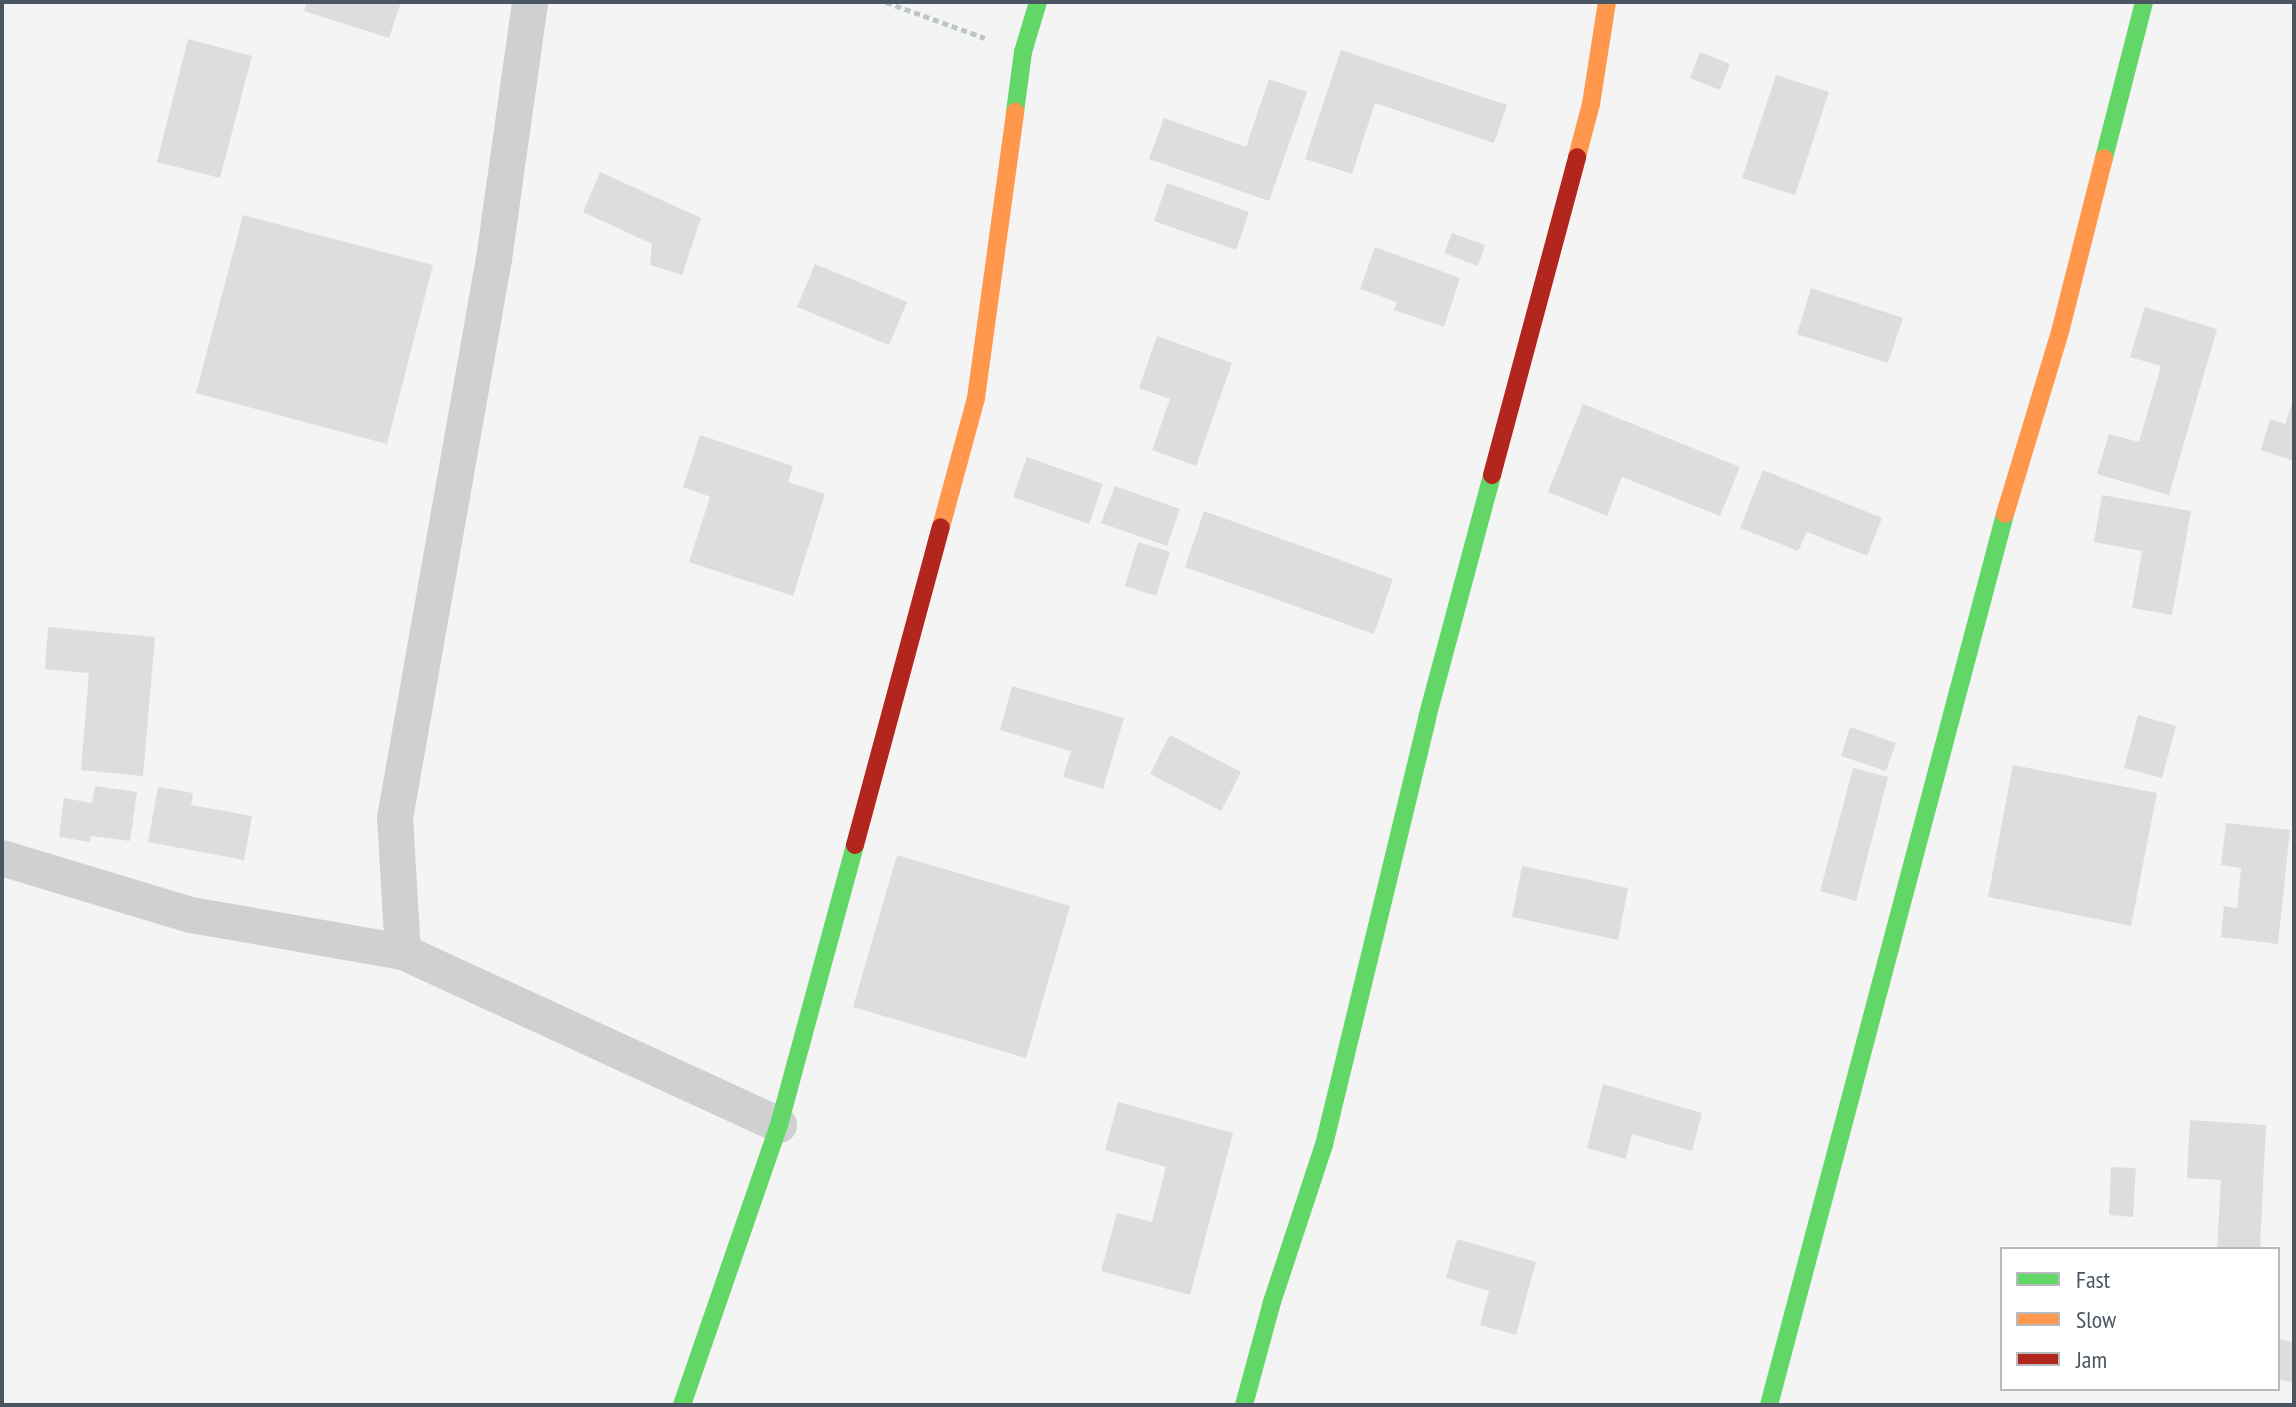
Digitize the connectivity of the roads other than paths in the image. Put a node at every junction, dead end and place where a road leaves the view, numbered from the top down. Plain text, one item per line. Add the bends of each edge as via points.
1 (530, 2) edge
2 (1038, 2) edge
3 (1607, 2) edge
4 (2144, 2) edge
5 (2, 858) edge
6 (403, 952) junction
7 (779, 1125) junction
8 (682, 1405) edge
9 (1244, 1405) edge
10 (1769, 1405) edge

1 - 6 street via 494,259 395,818
2 - 7 street via 1023,52 976,398
3 - 9 street via 1591,104 1427,718 1324,1145
4 - 10 street
5 - 6 street via 191,915
6 - 7 street
7 - 8 street

